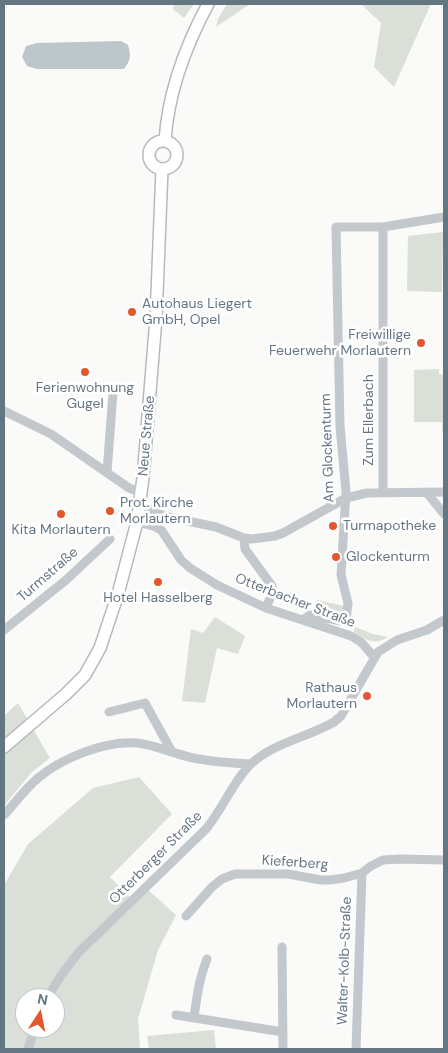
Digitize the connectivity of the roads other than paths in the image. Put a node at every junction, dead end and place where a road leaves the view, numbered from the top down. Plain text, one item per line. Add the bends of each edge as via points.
1 (208, 4) edge
2 (165, 141) junction
3 (162, 169) junction
4 (444, 217) edge
5 (383, 227) junction
6 (113, 393) dead end
7 (4, 411) edge
8 (107, 472) junction
9 (444, 492) edge
10 (383, 493) junction
11 (427, 493) junction
12 (141, 498) junction
13 (346, 498) junction
14 (444, 514) edge
15 (164, 516) junction
16 (136, 522) junction
17 (159, 528) junction
18 (244, 538) junction
19 (110, 539) dead end
20 (266, 608) junction
21 (303, 620) junction
22 (441, 622) edge
23 (4, 630) edge
24 (444, 632) edge
25 (374, 657) junction
26 (109, 712) dead end
27 (4, 747) edge
28 (172, 752) junction
29 (250, 764) junction
30 (4, 815) edge
31 (444, 860) edge
32 (362, 873) junction
33 (186, 916) dead end
34 (282, 947) dead end
35 (207, 959) dead end
36 (53, 988) edge
37 (176, 1015) dead end
38 (194, 1017) junction
39 (282, 1032) junction
40 (284, 1049) edge
41 (356, 1049) edge

1 - 2 main road via 180,65 169,105
2 - 3 main road via 176,148 177,157 173,165
2 - 3 main road via 157,142 149,153 153,165
3 - 12 main road, Neue Straße via 156,318
4 - 5 street
5 - 10 street, Zum Ellerbach
5 - 13 street, Am Glockenturm via 336,227 340,426
6 - 8 street
7 - 8 street via 51,434
8 - 12 street
9 - 11 street
10 - 11 street
10 - 13 street
11 - 14 street
12 - 15 street
12 - 16 main road, Neue Straße
13 - 18 street via 283,533
13 - 21 street, Am Glockenturm via 341,575 348,603 346,620 310,615
15 - 17 street
15 - 18 street via 216,527
16 - 17 street
16 - 27 main road, Neue Straße via 106,633 92,664 78,682
17 - 20 street, Otterbacher Straße via 190,568
18 - 20 street via 244,549 272,586
19 - 23 street, Turmstraße
20 - 21 street, Otterbacher Straße
21 - 25 street, Otterbacher Straße via 352,636
22 - 24 street
22 - 25 street, Otterberger Straße via 385,646
25 - 29 street, Otterberger Straße via 341,716
26 - 28 street via 145,703
28 - 29 street via 200,759
28 - 30 street via 126,742 91,750 37,779
29 - 36 street, Otterberger Straße via 206,830 78,953
31 - 32 street, Kieferberg via 383,860
32 - 33 street, Kieferberg via 321,880 288,874 235,874 212,887
32 - 41 street, Walter-Kolb-Straße
34 - 39 street
35 - 38 street
37 - 38 street
38 - 39 street
39 - 40 street

